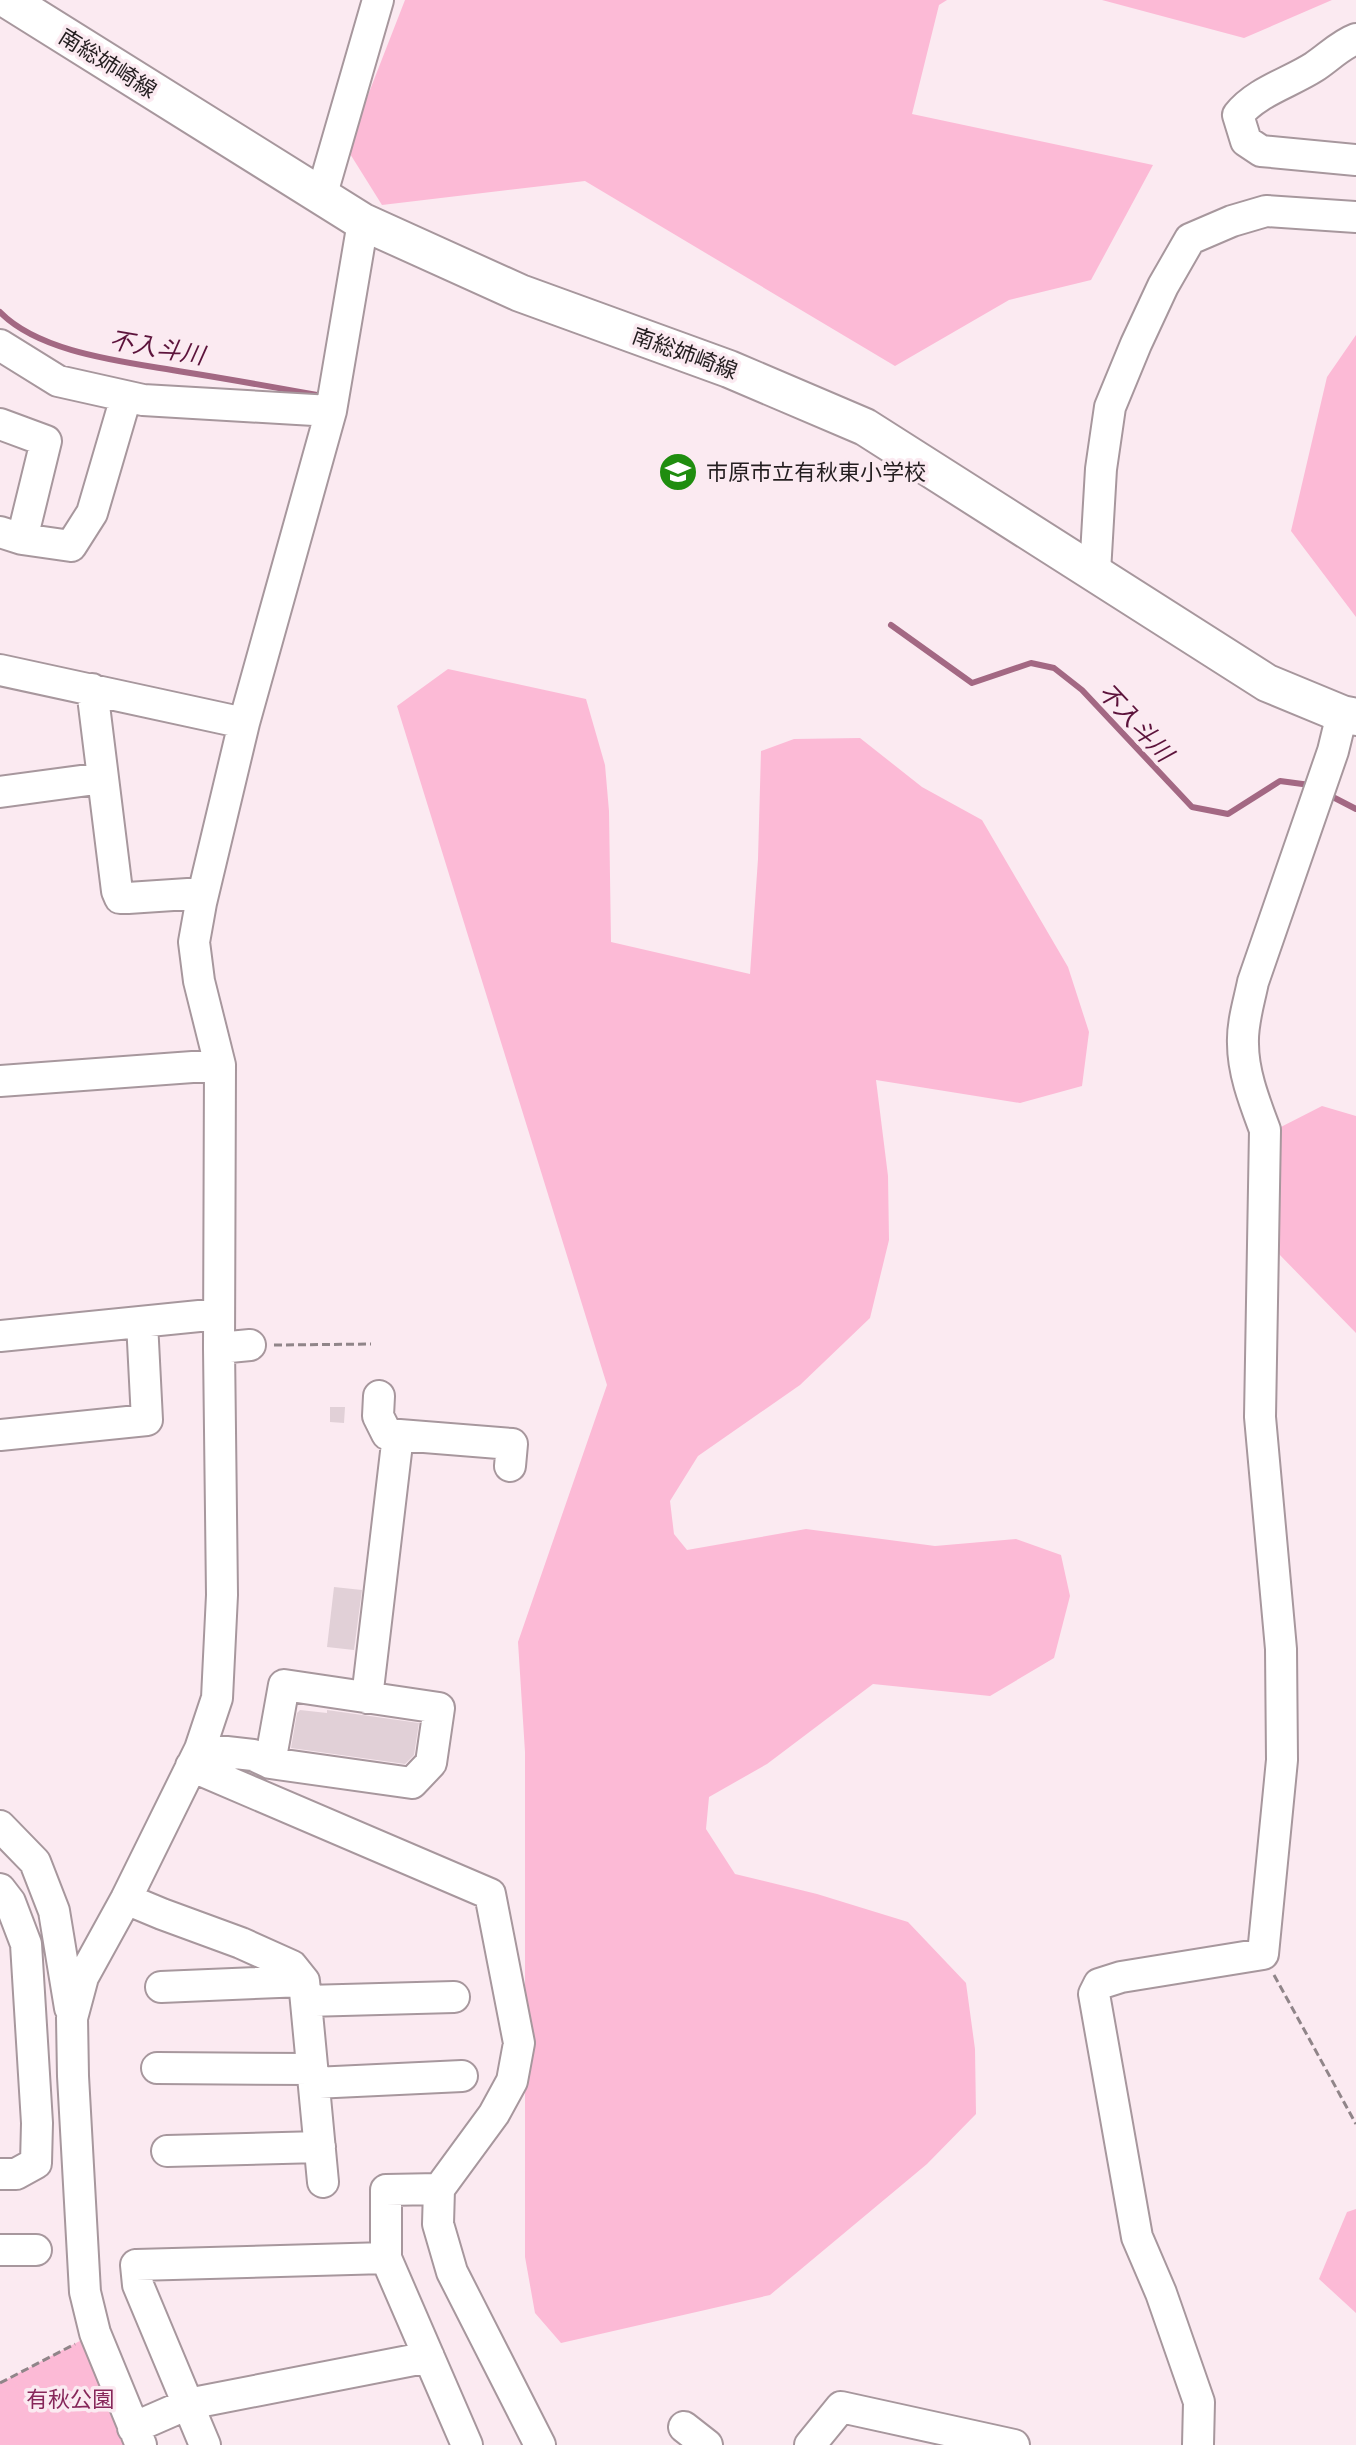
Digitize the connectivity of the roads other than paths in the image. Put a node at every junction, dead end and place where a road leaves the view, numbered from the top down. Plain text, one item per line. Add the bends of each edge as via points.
1 (8, 0) edge
2 (378, 0) edge
3 (1356, 39) edge
4 (1356, 160) edge
5 (321, 197) junction
6 (1356, 217) edge
7 (363, 222) junction
8 (0, 345) edge
9 (126, 397) junction
10 (331, 411) junction
11 (0, 424) edge
12 (11, 535) edge
13 (1095, 572) junction
14 (0, 670) edge
15 (92, 689) junction
16 (1349, 716) edge
17 (244, 723) junction
18 (103, 778) junction
19 (0, 792) edge
20 (203, 893) junction
21 (220, 1065) junction
22 (0, 1081) edge
23 (219, 1314) junction
24 (142, 1322) junction
25 (0, 1336) edge
26 (250, 1345) road end
27 (219, 1348) junction
28 (0, 1435) edge
29 (510, 1466) dead end
30 (367, 1698) junction
31 (196, 1757) junction
32 (270, 1763) junction
33 (0, 1826) edge
34 (0, 1889) edge
35 (126, 1899) junction
36 (161, 1987) dead end
37 (305, 1991) junction
38 (454, 1997) dead end
39 (72, 2018) junction
40 (157, 2068) dead end
41 (313, 2076) junction
42 (462, 2076) dead end
43 (320, 2147) junction
44 (167, 2151) dead end
45 (0, 2174) edge
46 (323, 2182) dead end
47 (439, 2189) junction
48 (0, 2250) edge
49 (36, 2250) dead end
50 (386, 2258) junction
51 (429, 2357) junction
52 (188, 2404) junction
53 (137, 2436) edge
54 (1000, 2444) edge
55 (205, 2445) edge
56 (467, 2445) edge
57 (540, 2445) edge
58 (810, 2445) edge
59 (1198, 2445) edge

1 - 5 main road, 南総姉崎線
2 - 5 street
3 - 4 street via 1247,103 1238,115 1246,141 1261,151
5 - 7 main road, 南総姉崎線
6 - 13 street via 1266,211 1190,239 1163,286 1110,407
7 - 10 street
7 - 13 main road, 南総姉崎線 via 520,293 729,369 865,427
8 - 9 street via 58,381
9 - 10 street
9 - 12 street via 92,513 71,546
10 - 17 street
11 - 12 street via 46,441
13 - 16 main road, 南総姉崎線 via 1267,683
14 - 15 street
15 - 17 street
15 - 18 street
16 - 59 street via 1253,982 1242,1045 1265,1130 1260,1417 1281,1649 1282,1760 1263,1954 1121,1977 1099,1984 1094,1994 1137,2237 1199,2402
17 - 20 street
18 - 19 street
18 - 20 street via 120,898
20 - 21 street via 194,942
21 - 22 street
21 - 23 street
23 - 24 street
23 - 27 street
24 - 25 street
24 - 28 street via 147,1420
26 - 27 street
27 - 31 street via 222,1595 217,1698
29 - 30 street via 512,1444 379,1416
30 - 32 street via 284,1685
30 - 32 street via 439,1708 431,1763 412,1783
31 - 32 street via 253,1755
31 - 35 street
31 - 47 street via 490,1894 519,2043 512,2081 494,2114
33 - 39 street via 35,1862 54,1911
34 - 45 street via 26,1944 37,2123 36,2163 16,2174
35 - 37 street via 292,1966
35 - 39 street via 83,1977
36 - 37 street
37 - 38 street
37 - 41 street
39 - 53 street via 85,2292 95,2333
40 - 41 street
41 - 42 street
41 - 43 street
43 - 44 street
43 - 46 street
47 - 50 street via 386,2190
47 - 57 street via 438,2224 452,2272
48 - 49 street
50 - 51 street
50 - 52 street via 136,2265 138,2285
51 - 52 street
51 - 56 street
52 - 53 street
52 - 55 street
54 - 58 street via 841,2407

